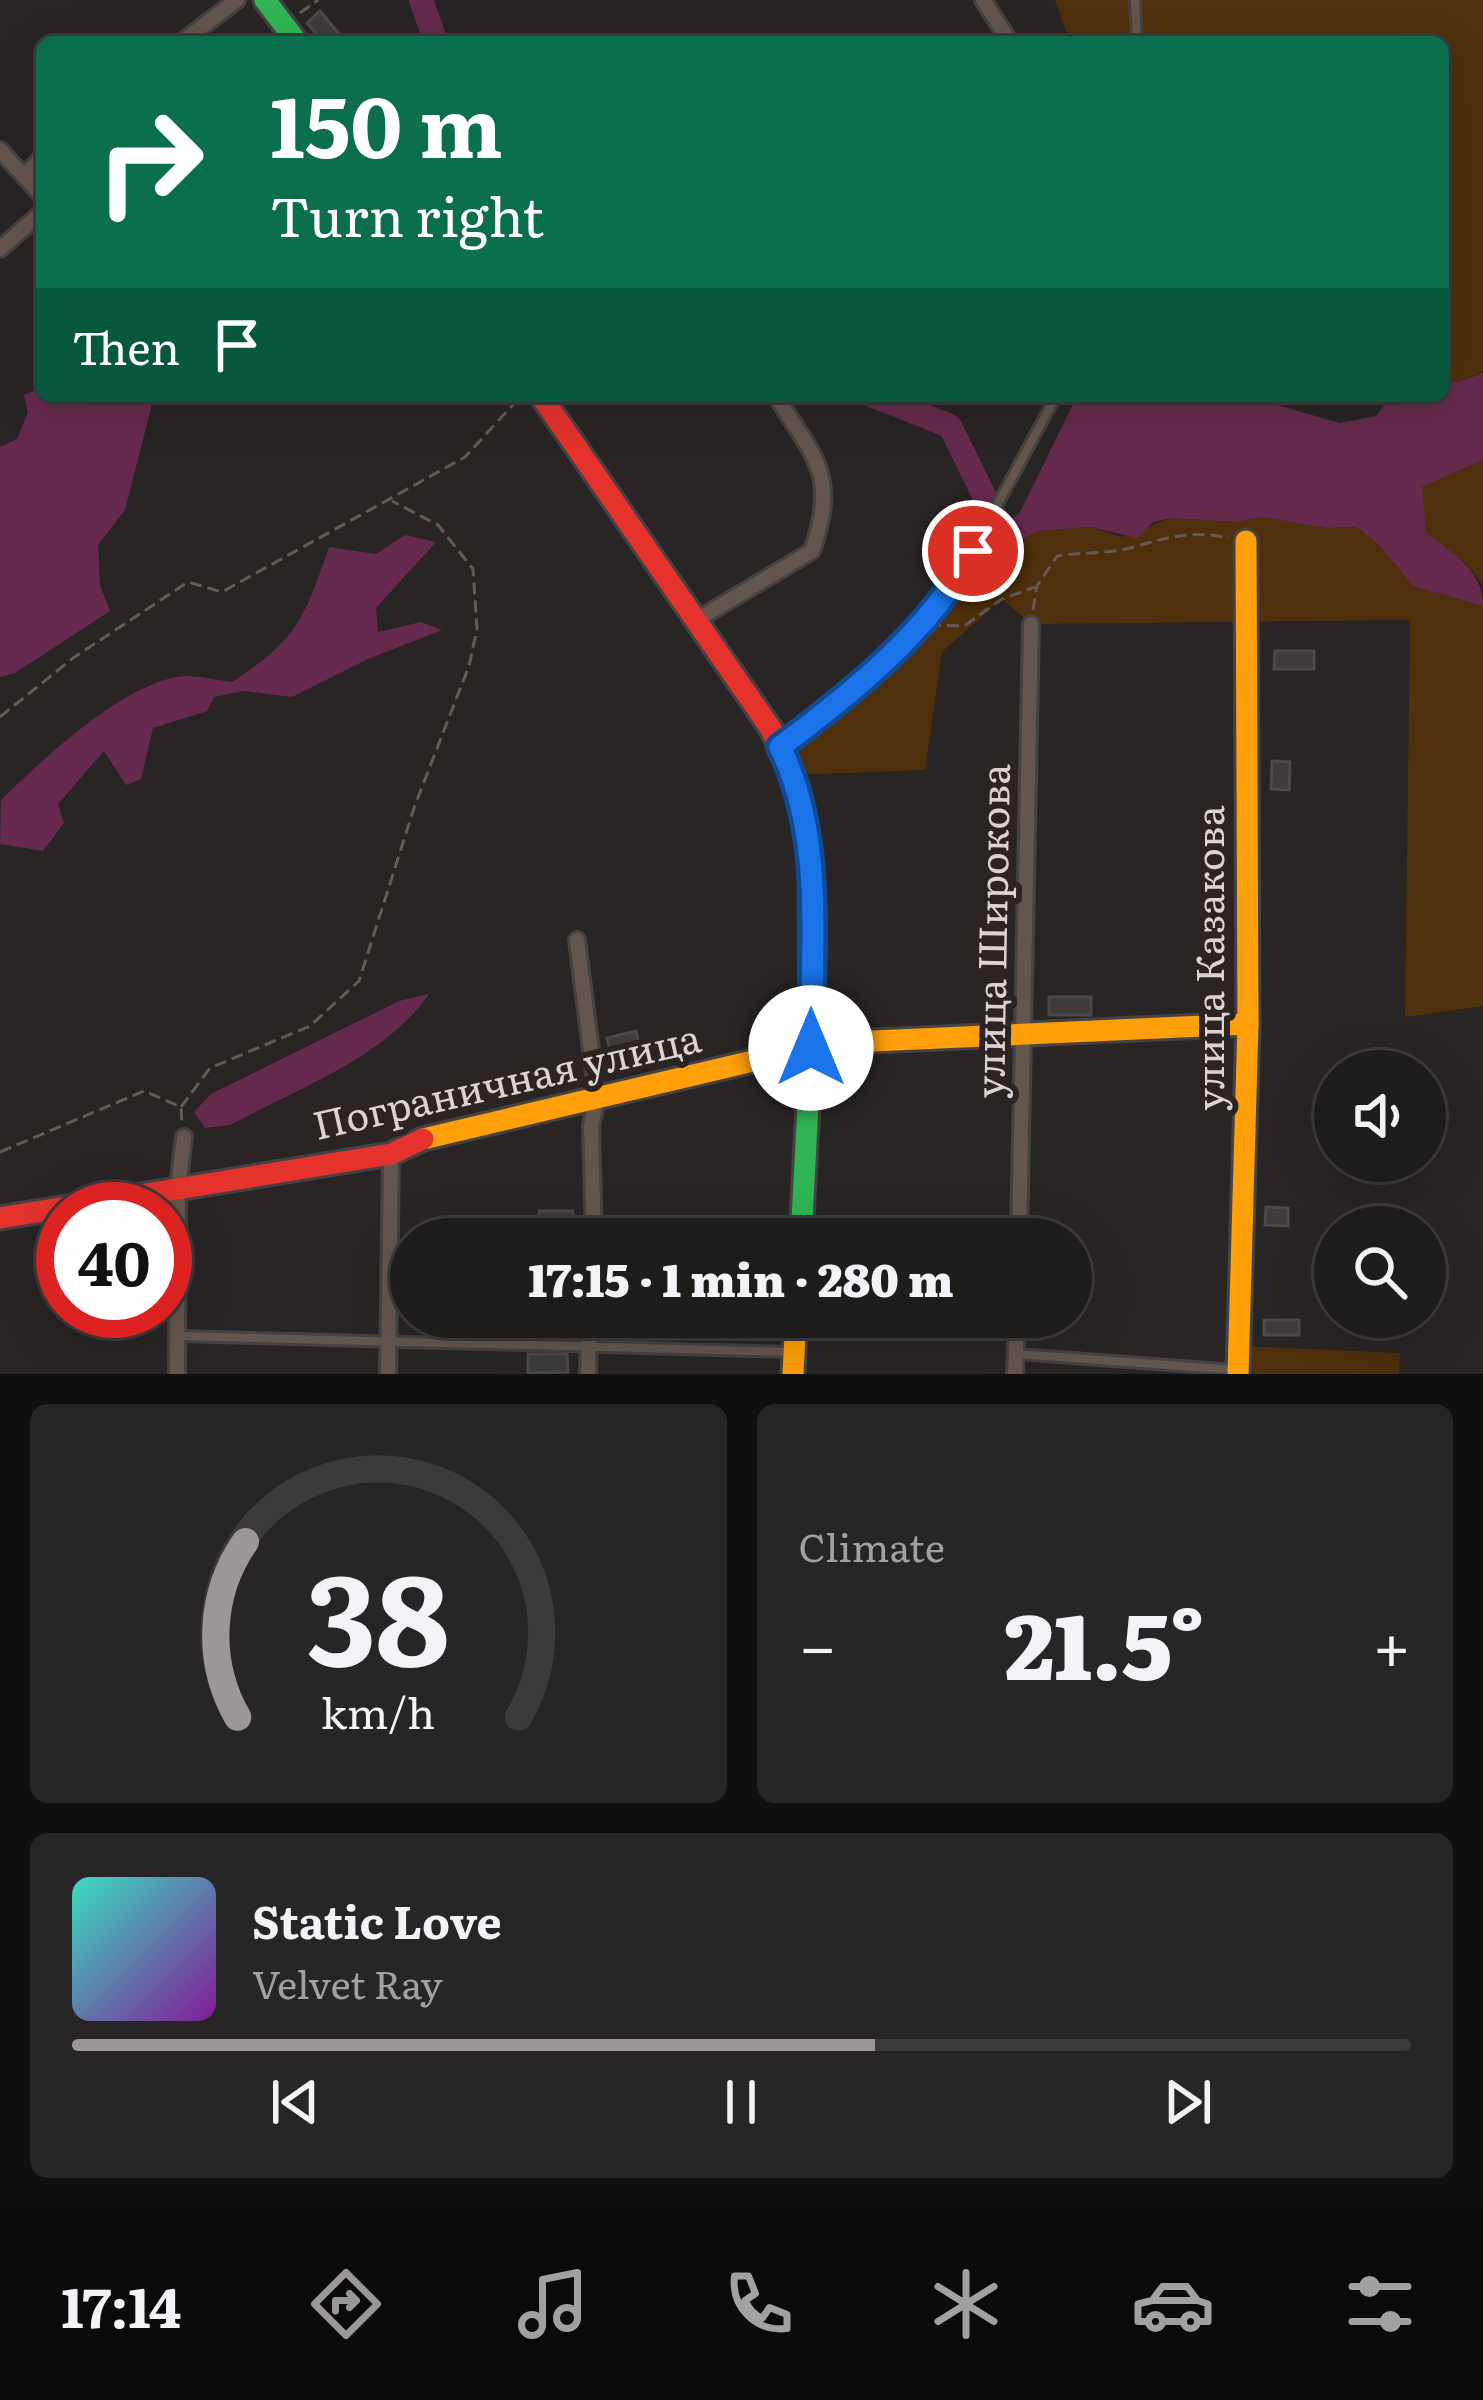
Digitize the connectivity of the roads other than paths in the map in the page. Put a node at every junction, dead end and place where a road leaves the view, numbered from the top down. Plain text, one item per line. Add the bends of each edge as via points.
1 (237, 0) edge
2 (265, 0) edge
3 (983, 0) edge
4 (1136, 0) edge
5 (290, 33) edge
6 (190, 36) edge
7 (1006, 36) edge
8 (1136, 36) edge
9 (0, 150) edge
10 (36, 164) edge
11 (26, 175) junction
12 (36, 188) edge
13 (36, 217) edge
14 (0, 249) edge
15 (546, 402) edge
16 (780, 402) edge
17 (1054, 402) edge
18 (1246, 542) road end
19 (694, 621) junction
20 (1031, 624) road end
21 (780, 747) junction
22 (577, 940) dead end
23 (1248, 1024) junction
24 (1024, 1038) junction
25 (811, 1048) junction
26 (597, 1096) junction
27 (184, 1137) road end
28 (391, 1154) junction
29 (179, 1182) edge
30 (192, 1185) edge
31 (36, 1212) edge
32 (0, 1218) edge
33 (593, 1218) edge
34 (802, 1218) edge
35 (1020, 1218) edge
36 (192, 1336) edge
37 (177, 1338) edge
38 (588, 1338) edge
39 (1016, 1338) edge
40 (389, 1342) junction
41 (587, 1346) junction
42 (1016, 1354) junction
43 (794, 1363) edge
44 (1238, 1372) edge
45 (177, 1374) edge
46 (388, 1374) edge
47 (588, 1374) edge
48 (1016, 1374) edge

1 - 6 street
2 - 5 street
3 - 7 street
4 - 8 lane
9 - 11 street
10 - 11 street
11 - 12 street
13 - 14 street
15 - 19 street
16 - 19 street via 818,464 827,507 812,551
17 - 21 lane via 953,587 850,693
18 - 23 street, улица Казакова
19 - 21 street
20 - 24 street, улица Широкова
21 - 25 street via 806,821
22 - 26 street
23 - 24 street, Пограничная улица
23 - 44 street, улица Казакова
24 - 25 street, Пограничная улица
24 - 35 street, улица Широкова
25 - 26 street, Пограничная улица
25 - 34 street
26 - 28 street, Пограничная улица via 413,1141
26 - 33 street
27 - 29 street
28 - 30 street, Пограничная улица
28 - 40 street
31 - 32 street, Пограничная улица
36 - 40 lane
37 - 45 street
38 - 41 street
39 - 42 street
40 - 41 lane
40 - 46 street
41 - 43 lane
41 - 47 street
42 - 44 lane
42 - 48 street

